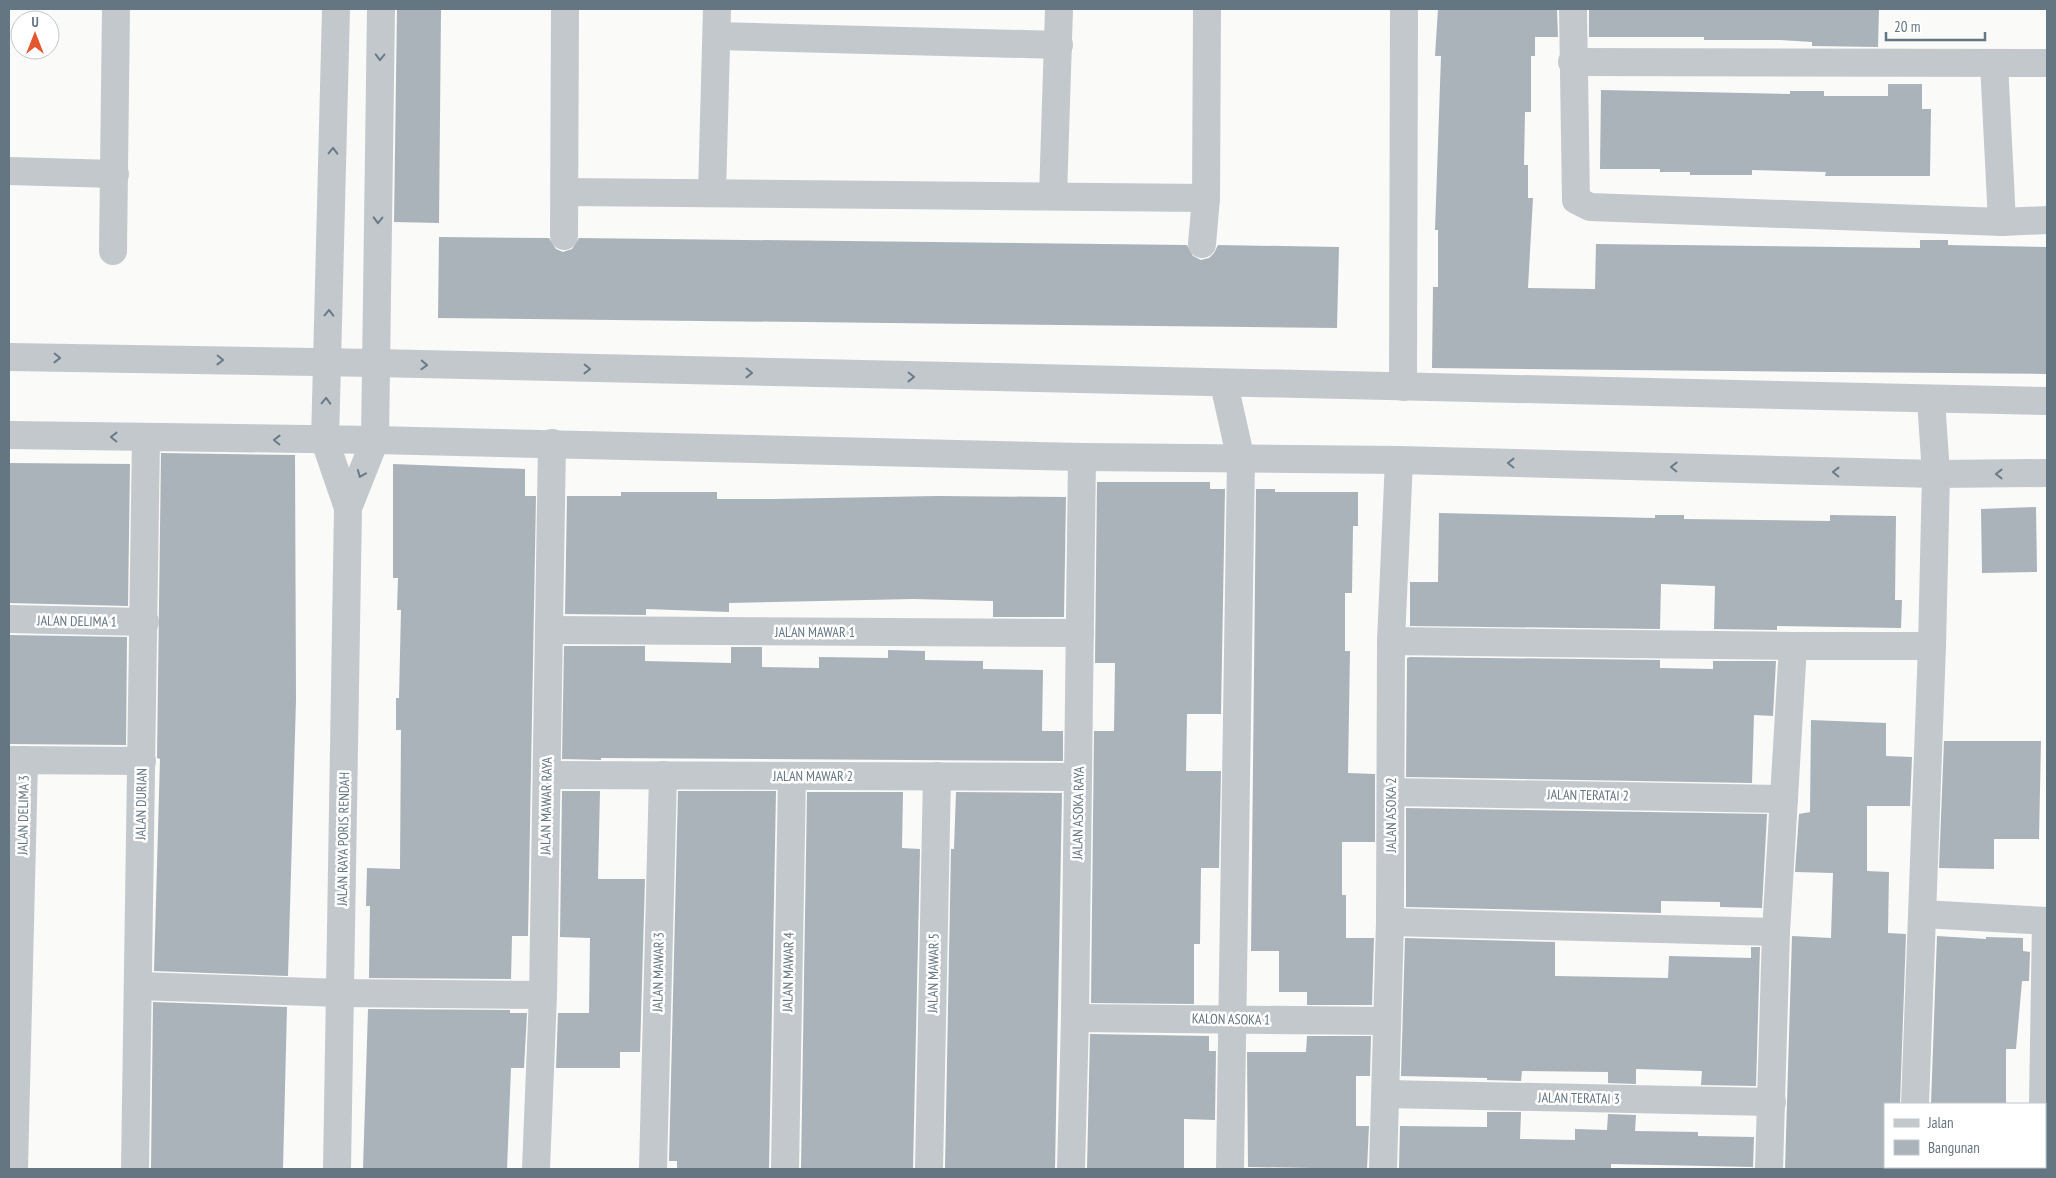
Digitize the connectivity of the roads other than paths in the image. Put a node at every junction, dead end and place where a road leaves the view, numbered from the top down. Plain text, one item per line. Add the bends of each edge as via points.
1 (116, 9) edge
2 (336, 9) edge
3 (381, 9) edge
4 (565, 9) edge
5 (717, 9) edge
6 (1059, 9) edge
7 (1207, 9) edge
8 (1404, 9) edge
9 (1573, 9) edge
10 (717, 36) junction
11 (1059, 45) junction
12 (1572, 62) junction
13 (1994, 63) junction
14 (2047, 63) edge
15 (9, 171) edge
16 (115, 174) junction
17 (565, 192) junction
18 (712, 193) junction
19 (1053, 196) junction
20 (1206, 198) junction
21 (2047, 220) edge
22 (2002, 222) junction
23 (564, 236) dead end
24 (1202, 244) dead end
25 (113, 252) dead end
26 (9, 357) edge
27 (328, 362) junction
28 (375, 363) junction
29 (1224, 384) junction
30 (1403, 387) junction
31 (1931, 400) junction
32 (2047, 402) edge
33 (9, 435) edge
34 (146, 438) junction
35 (375, 440) junction
36 (325, 441) junction
37 (552, 443) junction
38 (1082, 457) junction
39 (1241, 460) junction
40 (1399, 460) junction
41 (2047, 473) edge
42 (1936, 474) junction
43 (348, 508) junction
44 (9, 619) edge
45 (145, 622) junction
46 (550, 630) junction
47 (1080, 633) junction
48 (1391, 641) junction
49 (1793, 646) junction
50 (1932, 646) junction
51 (16, 760) edge
52 (142, 762) junction
53 (547, 775) junction
54 (663, 775) junction
55 (792, 776) junction
56 (937, 776) junction
57 (1078, 777) junction
58 (1391, 792) junction
59 (1784, 799) junction
60 (1923, 914) junction
61 (2046, 921) edge
62 (1390, 922) junction
63 (1776, 932) junction
64 (138, 986) junction
65 (341, 993) junction
66 (543, 995) junction
67 (1075, 1018) junction
68 (1231, 1019) junction
69 (1387, 1021) junction
70 (2045, 1055) edge
71 (1386, 1094) junction
72 (1772, 1102) junction
73 (1915, 1103) edge
74 (2043, 1103) edge
75 (14, 1169) edge
76 (135, 1169) edge
77 (337, 1169) edge
78 (536, 1169) edge
79 (653, 1169) edge
80 (784, 1169) edge
81 (929, 1169) edge
82 (1071, 1169) edge
83 (1230, 1169) edge
84 (1383, 1169) edge
85 (1770, 1169) edge

1 - 16 street
27 -> 2 street
3 -> 28 street
4 - 17 street
5 - 10 street
6 - 11 street
7 - 20 street
8 - 30 street
9 - 12 street
10 - 11 street
10 - 18 street
11 - 19 street
12 - 13 street
12 - 22 street via 1576,200 1581,205
13 - 14 street
13 - 22 street
15 - 16 street
16 - 25 street
17 - 18 street
17 - 23 street
18 - 19 street
19 - 20 street
20 - 24 street
21 - 22 street
26 -> 27 street
27 - 28 street
36 -> 27 street
28 -> 29 street
28 - 35 street
29 - 30 street
29 - 39 street
30 - 31 street
31 - 32 street
31 - 42 street
34 -> 33 street
36 -> 34 street
34 - 45 street, JALAN DURIAN
35 - 36 street
35 - 37 street
35 -> 43 street, JALAN RAYA PORIS RENDAH
36 - 43 street, JALAN RAYA PORIS RENDAH
37 - 38 street
37 - 46 street, JALAN MAWAR RAYA
38 - 39 street
38 - 47 street, JALAN ASOKA RAYA
39 - 40 street
39 - 68 street
42 -> 40 street
40 - 48 street, JALAN ASOKA 2
41 -> 42 street
42 - 50 street
43 - 65 street, JALAN RAYA PORIS RENDAH
44 - 45 street, JALAN DELIMA 1
45 - 52 street, JALAN DURIAN
46 - 47 street, JALAN MAWAR 1
46 - 53 street, JALAN MAWAR RAYA
47 - 57 street, JALAN ASOKA RAYA
48 - 49 street
48 - 58 street, JALAN ASOKA 2
49 - 50 street
49 - 59 street
50 - 60 street
51 - 52 street
51 - 75 street, JALAN DELIMA 3
52 - 64 street, JALAN DURIAN
53 - 54 street, JALAN MAWAR 2
53 - 66 street, JALAN MAWAR RAYA
54 - 55 street, JALAN MAWAR 2
54 - 79 street, JALAN MAWAR 3
55 - 56 street, JALAN MAWAR 2
55 - 80 street, JALAN MAWAR 4
56 - 57 street, JALAN MAWAR 2
56 - 81 street, JALAN MAWAR 5
57 - 67 street, JALAN ASOKA RAYA
58 - 59 street, JALAN TERATAI 2
58 - 62 street, JALAN ASOKA 2
59 - 63 street
60 - 61 street
60 - 73 street
61 - 70 street
62 - 63 street
62 - 69 street, JALAN ASOKA 2
63 - 72 street
64 - 65 street
64 - 76 street, JALAN DURIAN
65 - 66 street
65 - 77 street, JALAN RAYA PORIS RENDAH
66 - 78 street, JALAN MAWAR RAYA
67 - 68 street, KALON ASOKA 1
67 - 82 street, JALAN ASOKA RAYA
68 - 69 street, KALON ASOKA 1
68 - 83 street
69 - 71 street, JALAN ASOKA 2
70 - 74 street
71 - 72 street, JALAN TERATAI 3
71 - 84 street, JALAN ASOKA 2
72 - 85 street

